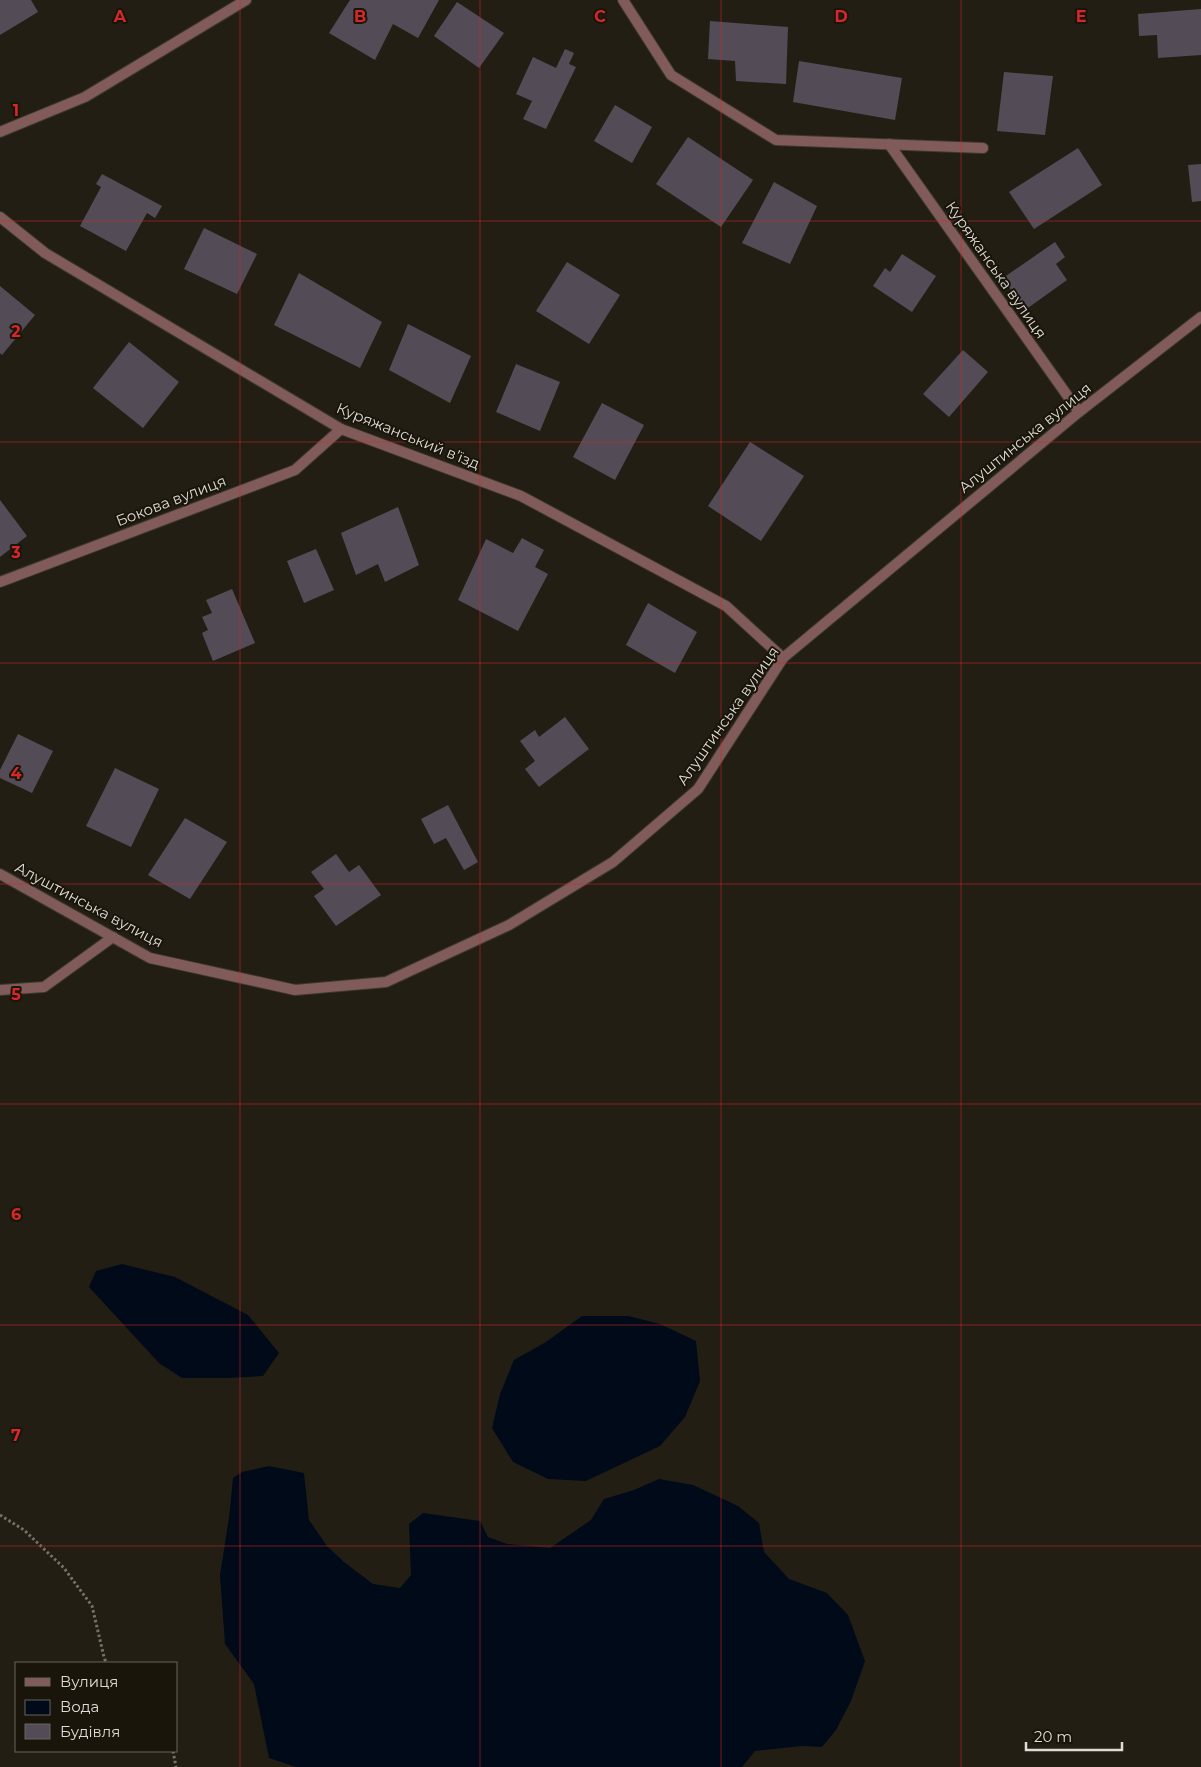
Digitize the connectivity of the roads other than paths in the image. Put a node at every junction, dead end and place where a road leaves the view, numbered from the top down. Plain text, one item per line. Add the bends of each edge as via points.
1 (246, 0) edge
2 (623, 0) edge
3 (0, 132) edge
4 (889, 144) junction
5 (983, 148) dead end
6 (0, 216) edge
7 (1201, 317) edge
8 (1079, 412) junction
9 (341, 428) junction
10 (0, 582) edge
11 (783, 658) junction
12 (0, 874) edge
13 (113, 937) junction
14 (0, 990) edge

1 - 3 street via 85,97
2 - 4 street via 670,75 776,140
4 - 5 street
4 - 8 street, Куряжанська вулиця
6 - 9 street, Куряжанський в’їзд via 45,253
7 - 8 street, Алуштинська вулиця
8 - 11 street, Алуштинська вулиця
9 - 10 street, Бокова вулиця via 295,470
9 - 11 street, Куряжанський в’їзд via 521,496 726,606
11 - 13 street, Алуштинська вулиця via 698,789 613,862 510,925 386,982 295,990 150,958
12 - 13 street, Алуштинська вулиця
13 - 14 street via 44,987

